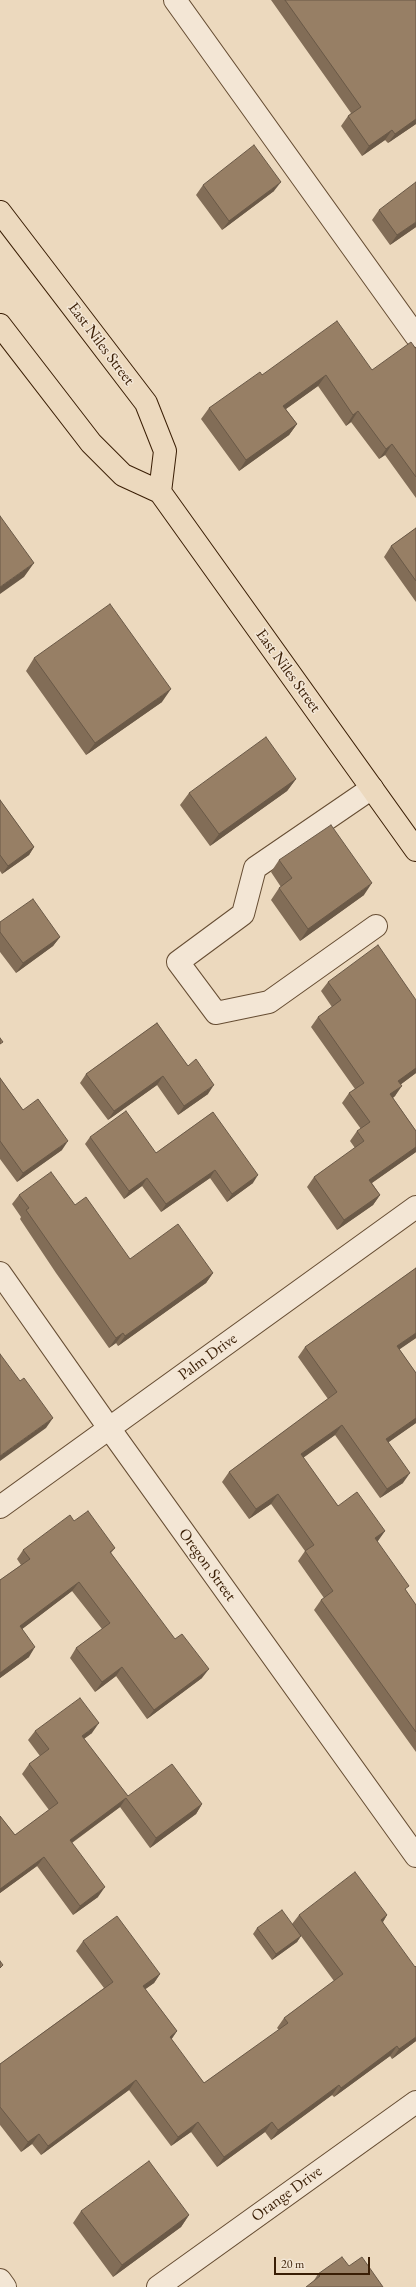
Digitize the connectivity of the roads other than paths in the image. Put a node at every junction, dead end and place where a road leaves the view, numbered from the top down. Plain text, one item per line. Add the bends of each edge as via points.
1 (175, 0) edge
2 (0, 212) edge
3 (0, 325) edge
4 (416, 336) edge
5 (160, 492) junction
6 (372, 788) junction
7 (416, 850) edge
8 (376, 926) dead end
9 (416, 1208) edge
10 (0, 1272) edge
11 (109, 1428) junction
12 (0, 1506) edge
13 (416, 1856) edge
14 (416, 2102) edge
15 (0, 2280) edge
16 (5, 2287) edge
17 (158, 2287) edge

1 - 4 street
2 - 5 main road, East Niles Street via 146,403 165,451
3 - 5 main road via 91,443 122,475
5 - 6 main road, East Niles Street
6 - 7 main road, East Niles Street
6 - 8 street via 255,868 243,914 178,962 216,1013 269,1002
9 - 11 street, Palm Drive
10 - 11 street, Oregon Street
11 - 12 street, Palm Drive
11 - 13 street, Oregon Street
14 - 17 street, Orange Drive
15 - 16 street

